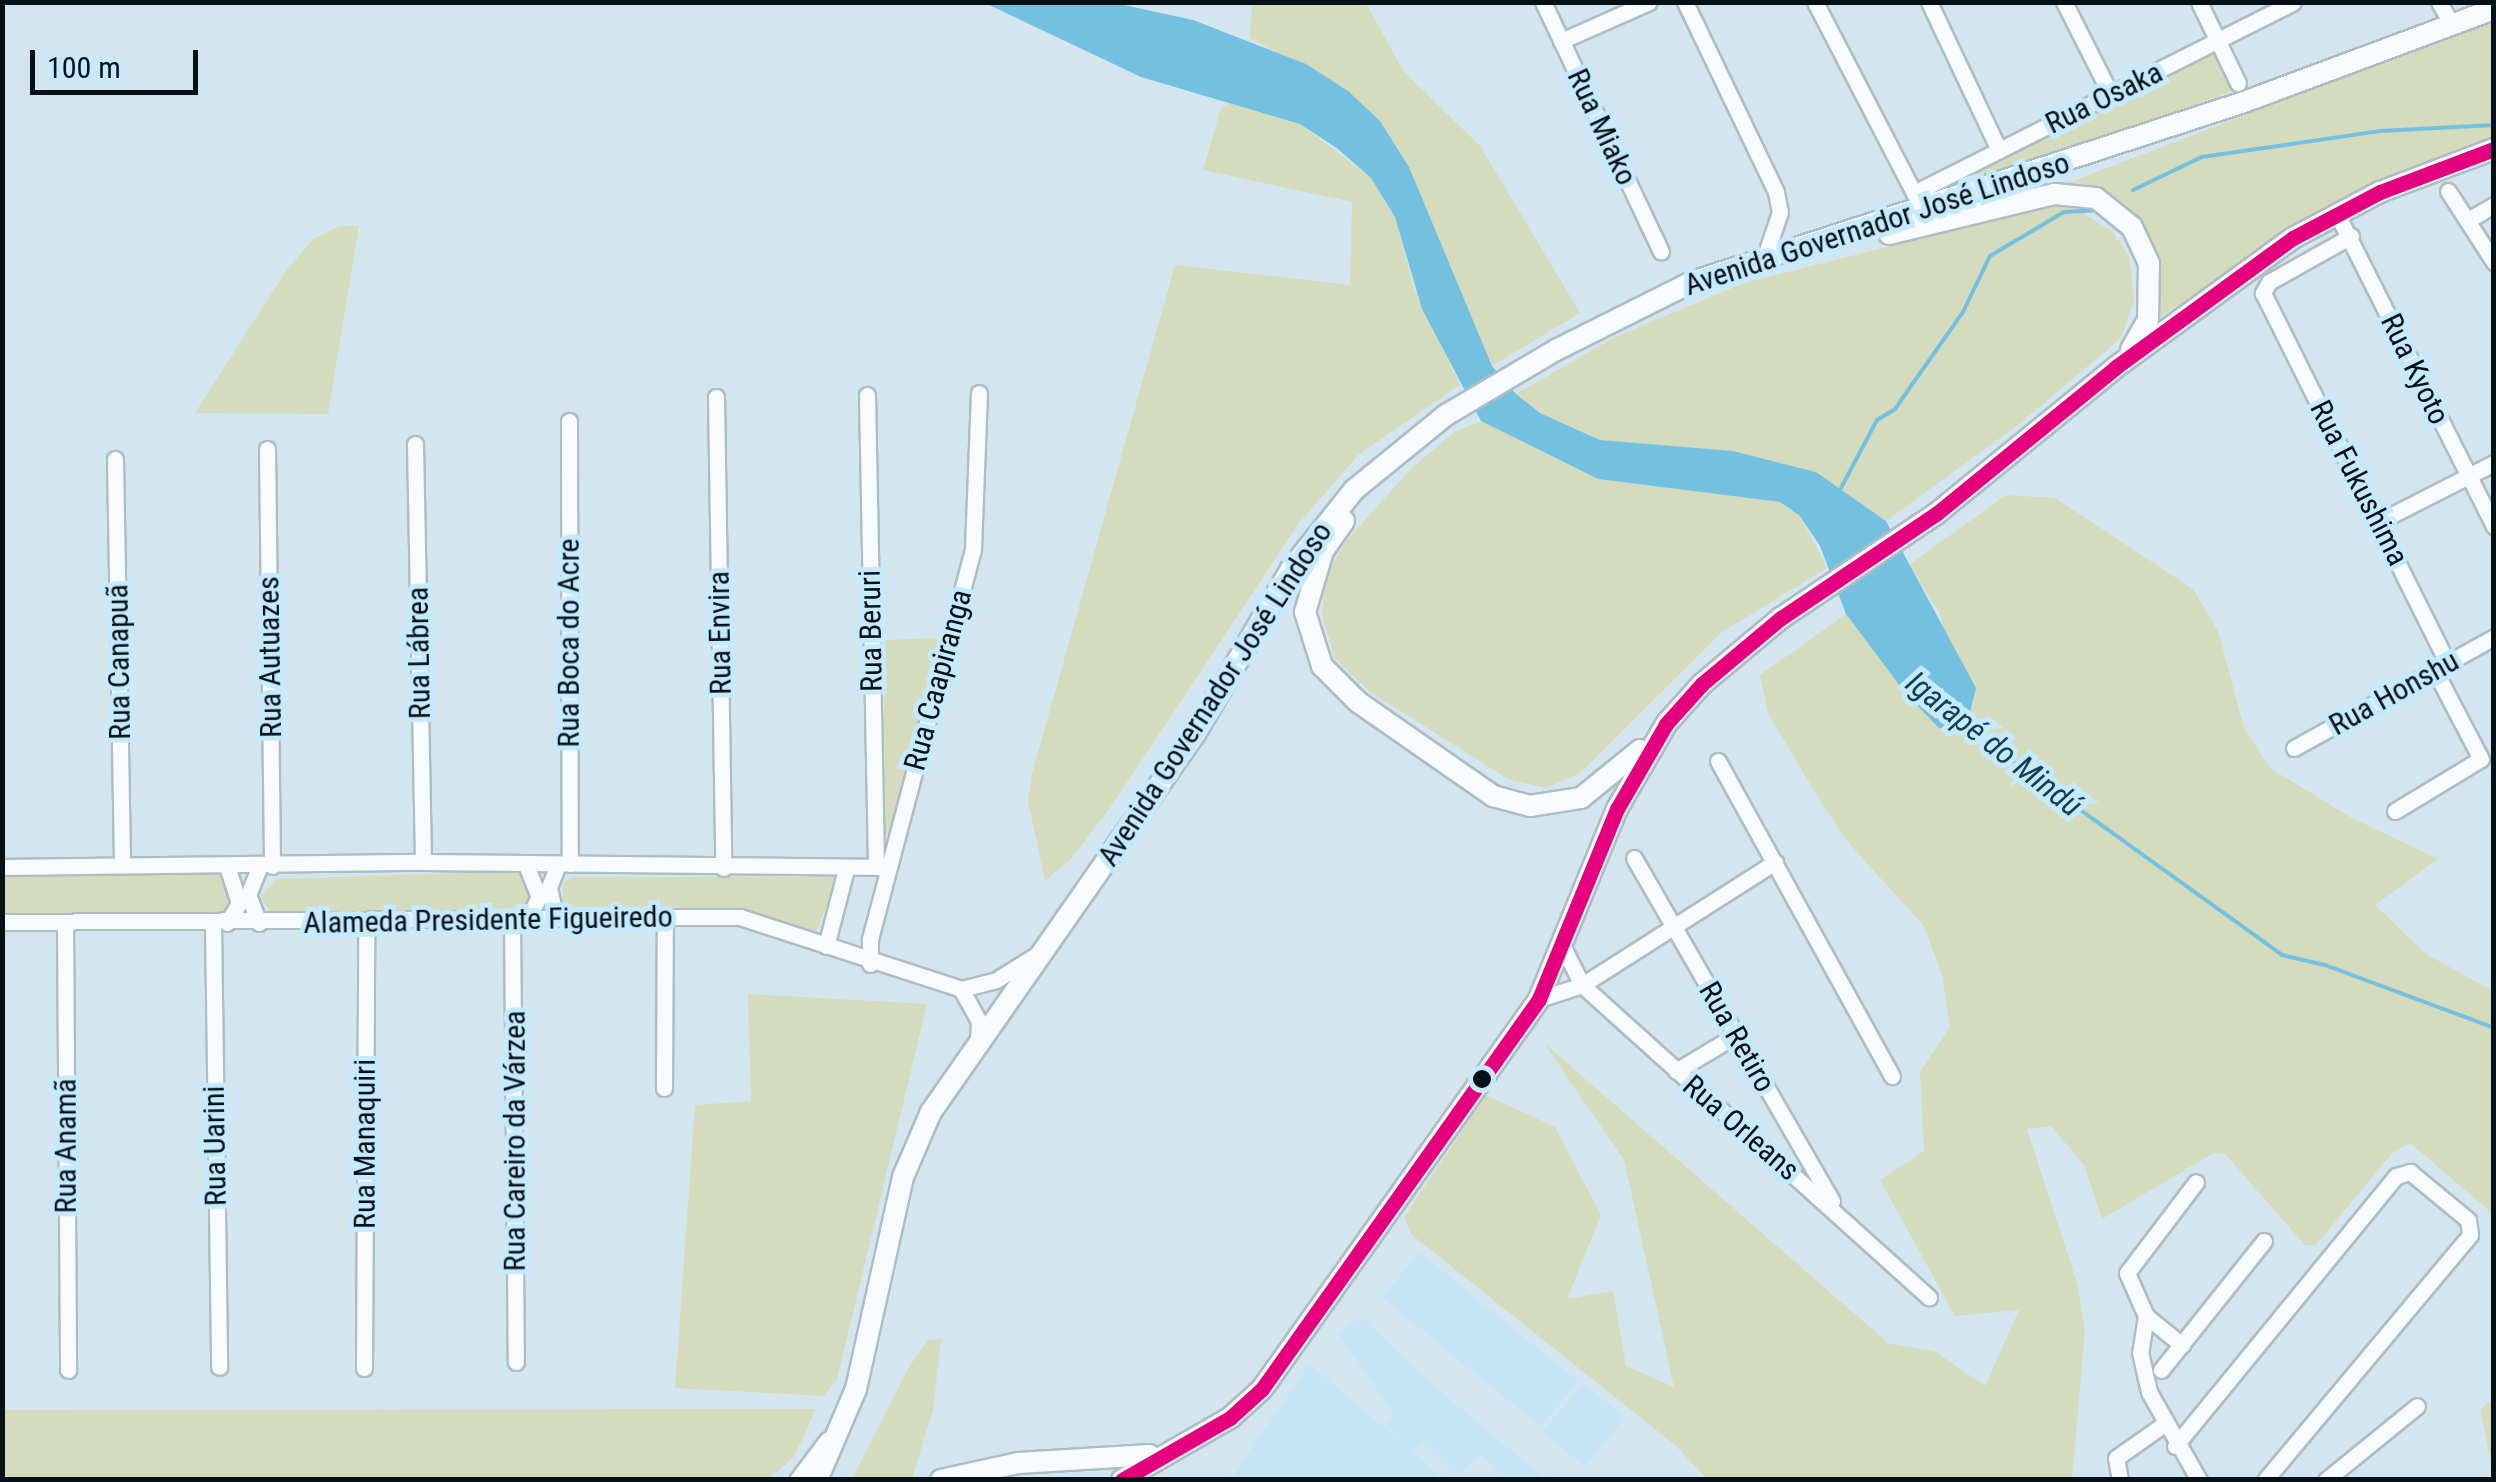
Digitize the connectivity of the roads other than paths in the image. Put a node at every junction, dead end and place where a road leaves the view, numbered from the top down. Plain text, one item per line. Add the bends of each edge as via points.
1 (1543, 2) edge
2 (1649, 2) edge
3 (1685, 2) edge
4 (1815, 2) edge
5 (1928, 2) edge
6 (2064, 2) edge
7 (2198, 2) edge
8 (2293, 2) edge
9 (2439, 2) edge
10 (2494, 9) edge
11 (2450, 22) junction
12 (1561, 41) junction
13 (2218, 41) junction
14 (2238, 83) dead end
15 (2111, 95) junction
16 (2494, 149) edge
17 (1999, 150) junction
18 (2448, 191) dead end
19 (1919, 202) junction
20 (2494, 205) edge
21 (2336, 212) junction
22 (2468, 220) junction
23 (1838, 236) junction
24 (2351, 236) junction
25 (1661, 252) dead end
26 (1765, 256) junction
27 (2494, 262) edge
28 (2116, 366) junction
29 (979, 393) dead end
30 (867, 394) dead end
31 (716, 397) dead end
32 (569, 421) dead end
33 (416, 444) dead end
34 (1404, 447) junction
35 (268, 448) dead end
36 (115, 459) dead end
37 (2494, 463) edge
38 (2468, 476) junction
39 (2380, 521) junction
40 (2494, 526) edge
41 (2494, 637) edge
42 (2441, 667) junction
43 (1666, 724) junction
44 (2294, 748) dead end
45 (1718, 761) dead end
46 (2395, 810) dead end
47 (1634, 858) dead end
48 (423, 862) junction
49 (1774, 862) junction
50 (564, 864) junction
51 (122, 865) junction
52 (526, 865) junction
53 (227, 866) junction
54 (266, 866) junction
55 (2, 867) edge
56 (882, 867) junction
57 (723, 868) junction
58 (846, 869) junction
59 (556, 918) junction
60 (520, 919) junction
61 (666, 919) junction
62 (366, 921) junction
63 (2, 922) edge
64 (65, 922) junction
65 (259, 923) junction
66 (220, 924) junction
67 (1673, 926) junction
68 (870, 940) junction
69 (829, 947) junction
70 (1045, 948) junction
71 (1564, 949) junction
72 (870, 964) junction
73 (1582, 985) junction
74 (961, 990) junction
75 (1538, 999) junction
76 (1736, 1035) junction
77 (978, 1044) junction
78 (1676, 1071) junction
79 (1892, 1076) dead end
80 (664, 1088) dead end
81 (2196, 1182) dead end
82 (1840, 1215) junction
83 (2264, 1241) dead end
84 (1929, 1297) dead end
85 (2146, 1316) junction
86 (2182, 1345) junction
87 (516, 1362) dead end
88 (219, 1367) dead end
89 (364, 1368) dead end
90 (68, 1370) dead end
91 (2161, 1370) dead end
92 (856, 1389) junction
93 (2418, 1406) dead end
94 (2163, 1425) junction
95 (2175, 1446) junction
96 (1161, 1452) junction
97 (2332, 1478) edge
98 (797, 1480) edge
99 (817, 1480) edge
100 (941, 1480) edge
101 (1122, 1480) edge
102 (2120, 1480) edge
103 (2199, 1480) edge
104 (2265, 1480) edge

1 - 12 street, Rua Miako
2 - 12 street
3 - 26 street via 1776,192 1780,212
4 - 19 street
5 - 17 street
6 - 15 street
7 - 13 street
8 - 13 street, Rua Osaka
9 - 11 street
10 - 11 main road, Avenida Governador José Lindoso
11 - 19 main road, Avenida Governador José Lindoso via 2244,102
12 - 25 street, Rua Miako
13 - 14 street
13 - 15 street, Rua Osaka
15 - 17 street, Rua Osaka
16 - 21 main road
17 - 19 street, Rua Osaka
18 - 22 street
19 - 23 main road, Avenida Governador José Lindoso
20 - 22 street
21 - 24 street, Rua Kyoto
21 - 28 main road
22 - 27 street
23 - 26 main road, Avenida Governador José Lindoso
23 - 28 main road via 1862,240 2054,194 2096,198 2132,227 2149,263 2148,320
24 - 38 street, Rua Kyoto
24 - 39 street, Rua Fukushima via 2269,282 2263,293
26 - 34 main road, Avenida Governador José Lindoso via 1643,303 1446,415
28 - 43 main road via 1936,514 1733,654
29 - 56 street, Rua Caapiranga via 973,549
30 - 56 street, Rua Beruri
31 - 57 street, Rua Envira
32 - 50 street, Rua Boca do Acre
33 - 48 street, Rua Lábrea
34 - 43 main road via 1323,551 1310,585 1310,641 1339,686 1492,796 1530,806 1594,791
34 - 70 main road, Avenida Governador José Lindoso via 1354,490 1290,568 1219,697
35 - 54 street, Rua Autuazes
36 - 51 street, Rua Canapuã
37 - 38 street
38 - 39 street
38 - 40 street, Rua Kyoto
39 - 42 street, Rua Fukushima
41 - 42 street, Rua Honshu
42 - 44 street, Rua Honshu
42 - 46 street, Rua Fukushima via 2481,759
43 - 71 main road via 1617,809
45 - 49 street
47 - 67 street, Rua Retiro
48 - 52 street, Alameda Presidente Figueiredo
48 - 54 street, Alameda Presidente Figueiredo
49 - 67 street
49 - 79 street
50 - 52 street, Alameda Presidente Figueiredo
50 - 57 street, Alameda Presidente Figueiredo
50 - 59 street, Rua Boca do Acre via 549,887
51 - 53 street, Alameda Presidente Figueiredo
51 - 55 street, Alameda Presidente Figueiredo
52 - 60 street, Rua Careiro da Várzea via 540,897
53 - 54 street, Alameda Presidente Figueiredo
53 - 66 street, Rua Uarini via 238,903
54 - 65 street, Rua Autuazes via 248,895
56 - 58 street, Alameda Presidente Figueiredo
56 - 68 street, Rua Caapiranga
57 - 58 street, Alameda Presidente Figueiredo
58 - 69 street
59 - 60 street, Alameda Presidente Figueiredo
59 - 61 street, Alameda Presidente Figueiredo
60 - 62 street, Alameda Presidente Figueiredo
60 - 87 street, Rua Careiro da Várzea
61 - 69 street, Alameda Presidente Figueiredo via 747,918
61 - 80 street
62 - 65 street, Alameda Presidente Figueiredo
62 - 89 street, Rua Manaquiri
63 - 64 street, Alameda Presidente Figueiredo
64 - 66 street, Alameda Presidente Figueiredo
64 - 90 street, Rua Anamã
65 - 66 street, Alameda Presidente Figueiredo
66 - 88 street, Rua Uarini
67 - 73 street
67 - 76 street, Rua Retiro
68 - 69 street via 860,949
68 - 72 street, Rua Caapiranga
69 - 72 street, Alameda Presidente Figueiredo
70 - 74 street via 996,980
70 - 77 main road, Avenida Governador José Lindoso
71 - 73 street, Rua Orleans
71 - 75 main road
72 - 74 street, Alameda Presidente Figueiredo
73 - 75 street
73 - 78 street, Rua Orleans
74 - 77 street via 979,1022
75 - 96 main road via 1262,1388 1230,1418
76 - 78 street
76 - 82 street, Rua Retiro
77 - 92 main road, Avenida Governador José Lindoso via 914,1145
78 - 82 street, Rua Orleans
81 - 85 street via 2129,1264 2133,1294
82 - 84 street, Rua Orleans
83 - 86 street
85 - 86 street
85 - 94 street via 2141,1361
86 - 91 street
92 - 98 street
92 - 99 main road, Avenida Governador José Lindoso
93 - 97 street
94 - 95 street
94 - 102 street via 2116,1458
95 - 103 street
95 - 104 street via 2396,1176 2410,1172 2468,1220 2470,1235
96 - 100 main road via 1090,1463 1002,1465
96 - 101 main road

